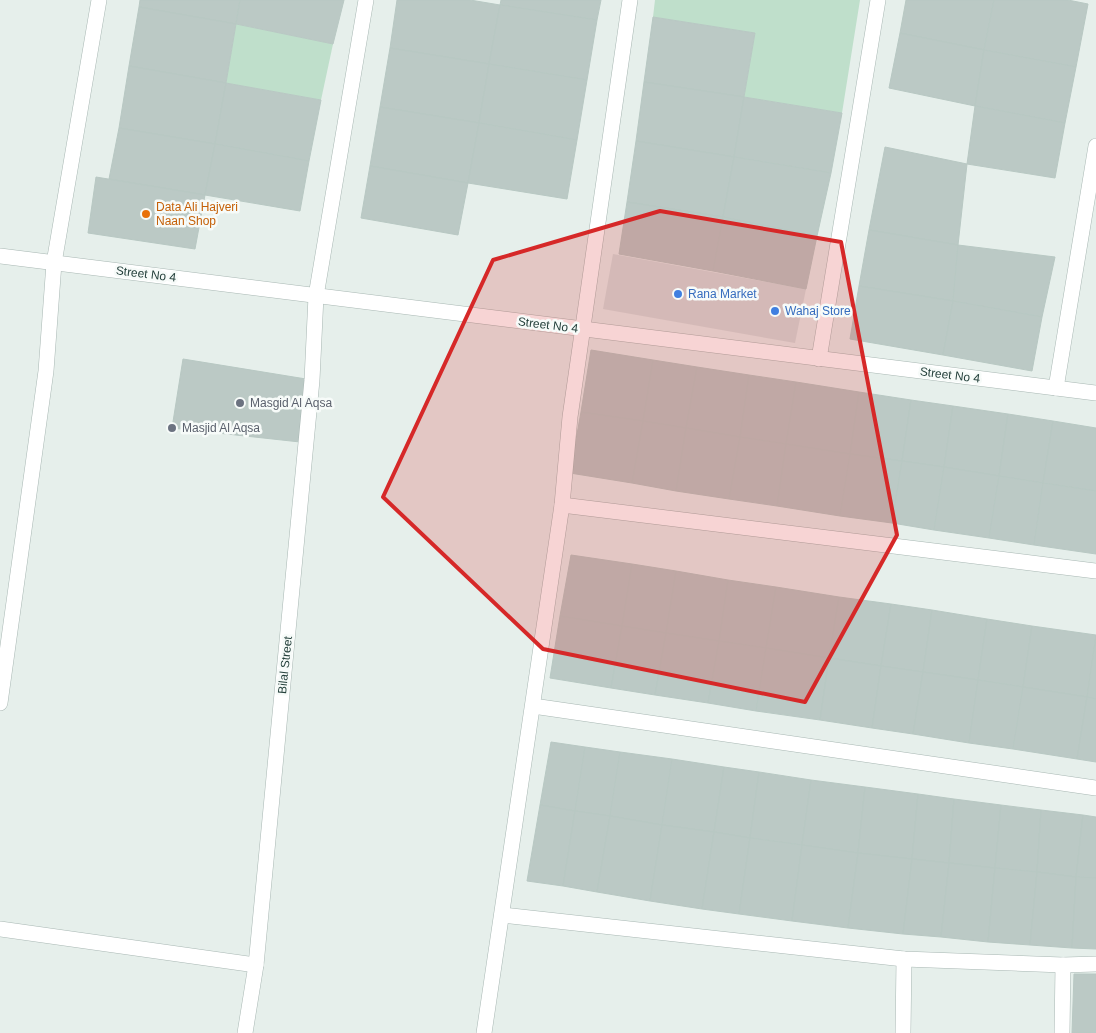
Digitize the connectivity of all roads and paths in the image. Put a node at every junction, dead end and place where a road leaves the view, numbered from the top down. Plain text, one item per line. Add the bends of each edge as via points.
1 (99, 0) edge
2 (366, 0) edge
3 (630, 0) edge
4 (878, 0) edge
5 (1096, 146) edge
6 (0, 256) edge
7 (54, 263) junction
8 (316, 296) junction
9 (583, 329) junction
10 (819, 359) junction
11 (1056, 388) junction
12 (1096, 393) edge
13 (562, 505) junction
14 (1096, 571) edge
15 (0, 703) edge
16 (533, 706) junction
17 (1096, 788) edge
18 (502, 915) junction
19 (0, 929) edge
20 (904, 959) junction
21 (1096, 964) edge
22 (256, 965) junction
23 (1062, 965) junction
24 (245, 1033) edge
25 (484, 1033) edge
26 (903, 1033) edge
27 (1062, 1033) edge

1 - 7 street
2 - 8 street, Bilal Street
3 - 9 street
4 - 10 street
5 - 11 street
6 - 7 street, Street No 4
7 - 8 street, Street No 4
7 - 15 street via 46,371
8 - 9 street, Street No 4
8 - 22 street, Bilal Street via 312,380
9 - 10 street, Street No 4
9 - 13 street
10 - 11 street, Street No 4
11 - 12 street, Street No 4
13 - 14 street
13 - 16 street
16 - 17 street
16 - 18 street
18 - 20 street
18 - 25 street
19 - 22 street
20 - 23 street
20 - 26 street
21 - 23 street
22 - 24 street, Bilal Street
23 - 27 street

